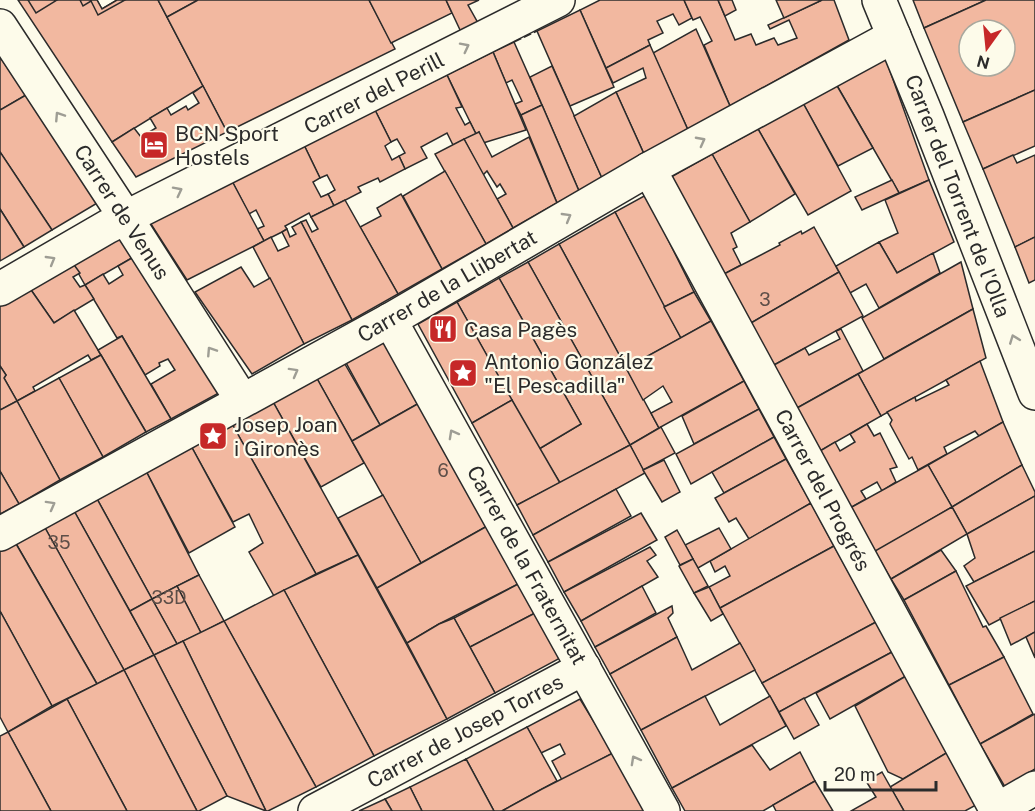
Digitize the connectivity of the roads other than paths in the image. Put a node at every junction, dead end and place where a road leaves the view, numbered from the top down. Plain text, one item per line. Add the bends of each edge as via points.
1 (558, 0) edge
2 (879, 0) edge
3 (0, 26) edge
4 (894, 36) junction
5 (649, 169) junction
6 (126, 218) junction
7 (0, 288) edge
8 (390, 320) junction
9 (1035, 393) edge
10 (242, 400) junction
11 (0, 534) edge
12 (584, 668) junction
13 (1035, 788) edge
14 (315, 811) edge
15 (663, 811) edge
16 (996, 811) edge

6 -> 1 street, Carrer del Perill
2 - 4 street, Carrer del Torrent de l'Olla
6 -> 3 street, Carrer de Venus
5 -> 4 street, Carrer de la Llibertat
9 -> 4 street, Carrer del Torrent de l'Olla
8 -> 5 street, Carrer de la Llibertat
5 - 16 street, Carrer del Progrés
7 -> 6 street, Carrer del Perill
10 -> 6 street, Carrer de Venus
10 -> 8 street, Carrer de la Llibertat
12 -> 8 street, Carrer de la Fraternitat
11 -> 10 street, Carrer de la Llibertat
12 - 14 street, Carrer de Josep Torres
15 -> 12 street, Carrer de la Fraternitat
13 - 16 street

